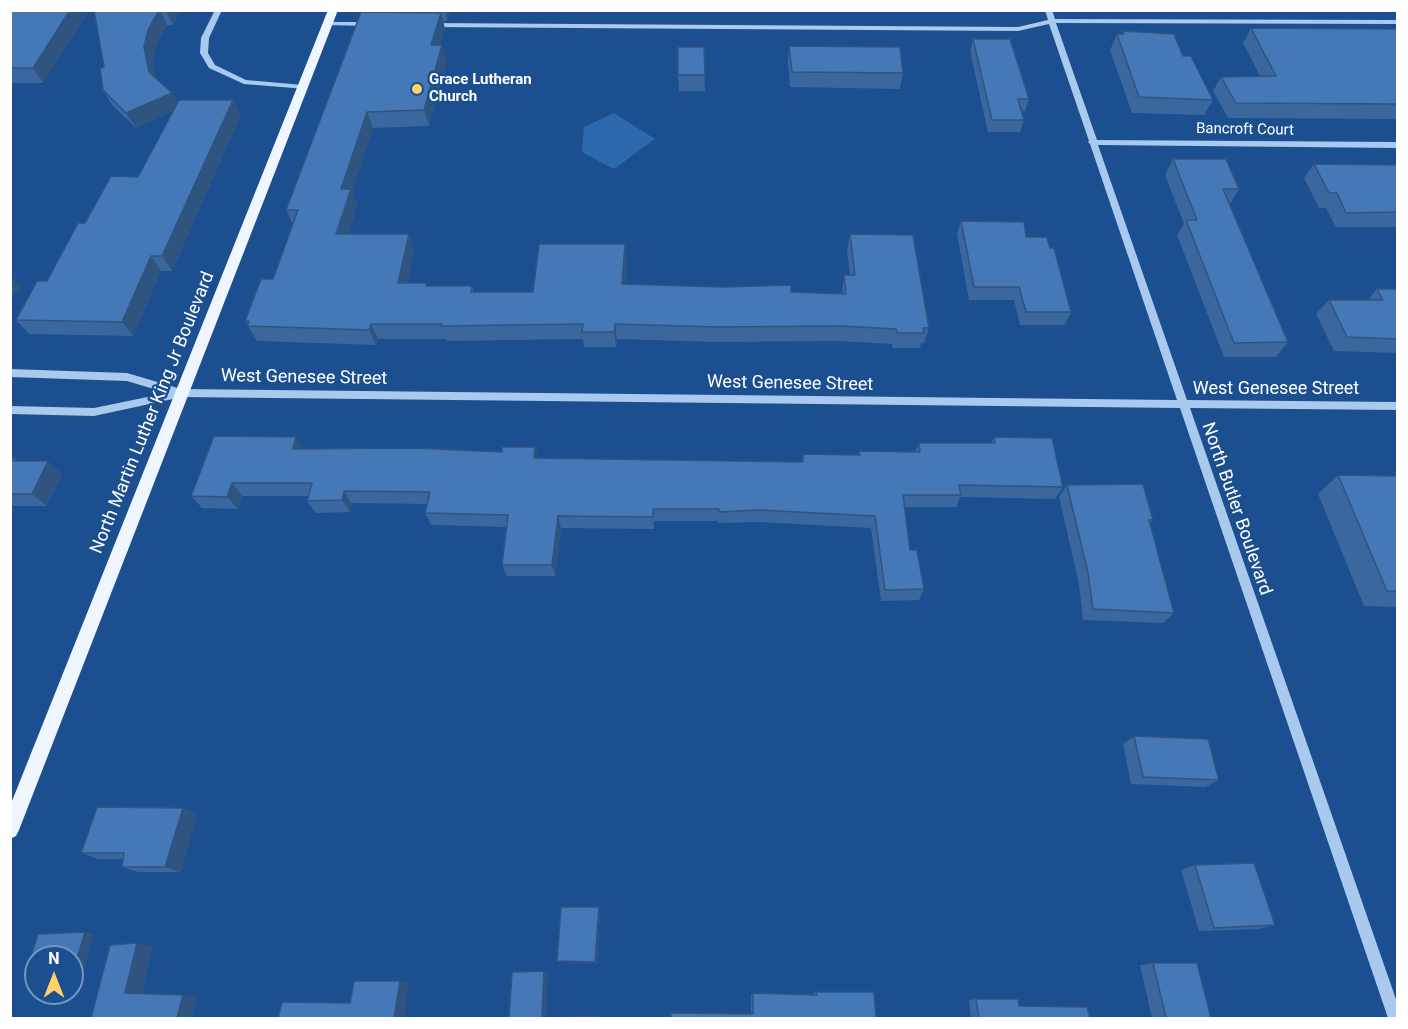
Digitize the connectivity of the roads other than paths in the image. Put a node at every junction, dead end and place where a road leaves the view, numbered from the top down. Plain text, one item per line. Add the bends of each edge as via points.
1 (219, 10) edge
2 (333, 10) edge
3 (1048, 10) edge
4 (1052, 21) junction
5 (1398, 22) edge
6 (328, 24) junction
7 (381, 24) edge
8 (426, 25) edge
9 (303, 87) junction
10 (1092, 142) junction
11 (1398, 145) edge
12 (10, 373) edge
13 (182, 393) junction
14 (1183, 405) junction
15 (1398, 406) edge
16 (10, 410) edge
17 (10, 830) edge
18 (1395, 1018) edge

1 - 9 street via 205,38 204,53 212,66 244,82
2 - 6 main road, North Martin Luther King Jr Boulevard
3 - 4 street, North Butler Boulevard
4 - 5 street
4 - 8 street via 1018,29
4 - 10 street, North Butler Boulevard
6 - 7 street
6 - 9 main road, North Martin Luther King Jr Boulevard
9 - 13 main road, North Martin Luther King Jr Boulevard
10 - 11 street, Bancroft Court
10 - 14 street, North Butler Boulevard
12 - 13 street via 127,377
13 - 14 street, West Genesee Street
13 - 16 street via 94,412
13 - 17 main road, North Martin Luther King Jr Boulevard
14 - 15 street, West Genesee Street
14 - 18 street, North Butler Boulevard

